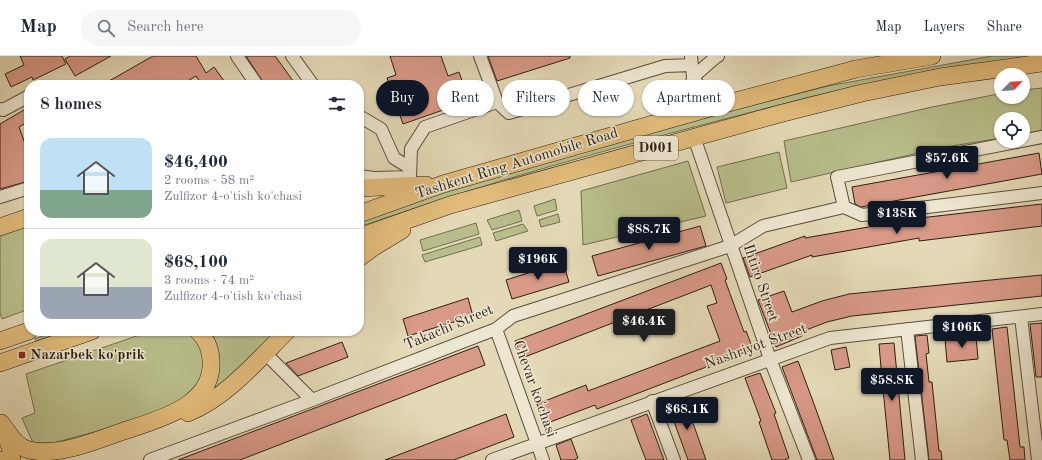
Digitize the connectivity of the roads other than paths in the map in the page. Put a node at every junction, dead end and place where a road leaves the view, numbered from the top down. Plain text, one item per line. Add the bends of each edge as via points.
1 (237, 56) edge
2 (292, 56) edge
3 (480, 56) edge
4 (718, 56) edge
5 (932, 56) edge
6 (1042, 63) edge
7 (692, 66) edge
8 (254, 80) edge
9 (309, 80) edge
10 (691, 80) edge
11 (699, 80) edge
12 (24, 99) edge
13 (735, 101) edge
14 (497, 102) junction
15 (0, 109) edge
16 (681, 116) edge
17 (364, 119) edge
18 (694, 137) junction
19 (1042, 138) edge
20 (410, 176) junction
21 (364, 177) edge
22 (442, 184) junction
23 (364, 187) edge
24 (24, 190) edge
25 (1042, 193) edge
26 (0, 197) edge
27 (450, 205) junction
28 (844, 207) junction
29 (364, 212) edge
30 (24, 214) edge
31 (24, 219) edge
32 (0, 221) edge
33 (0, 227) edge
34 (364, 235) edge
35 (730, 246) junction
36 (364, 254) edge
37 (1042, 314) edge
38 (1021, 317) junction
39 (496, 329) junction
40 (907, 329) junction
41 (24, 333) edge
42 (78, 336) edge
43 (202, 336) edge
44 (282, 336) edge
45 (1, 341) edge
46 (265, 353) junction
47 (770, 359) junction
48 (5, 361) edge
49 (312, 400) junction
50 (652, 401) junction
51 (1, 421) edge
52 (537, 444) junction
53 (13, 460) edge
54 (56, 460) edge
55 (150, 460) edge
56 (492, 460) edge
57 (543, 460) edge
58 (674, 460) edge
59 (809, 460) edge
60 (922, 460) edge
61 (1038, 460) edge

1 - 8 street
2 - 9 street
3 - 14 street
4 - 7 street
5 - 13 highway, Tashkent Ring Automobile Road / D001 via 849,71
6 - 18 highway, Tashkent Ring Automobile Road / D001 via 940,77 862,93
7 - 10 street
7 - 11 street
7 - 14 street via 665,66 510,114
12 - 15 street via 3,110
14 - 20 street via 426,126 411,149
16 - 22 highway, Tashkent Ring Automobile Road / D001
17 - 20 street via 381,128 394,158
18 - 27 highway, Tashkent Ring Automobile Road / D001
18 - 35 street, Ihtiro Street
19 - 28 street via 837,177
20 - 21 street
20 - 22 highway
20 - 23 highway
22 - 29 highway, Tashkent Ring Automobile Road / D001
24 - 26 street
25 - 28 street via 862,215
27 - 34 highway, Tashkent Ring Automobile Road / D001
27 - 36 highway via 398,232
28 - 35 street, Takachi Street via 763,226
30 - 32 highway
31 - 33 highway
35 - 39 street, Takachi Street via 513,316
35 - 47 street, Ihtiro Street
37 - 38 street, Nashriyot Street
38 - 40 street, Nashriyot Street
38 - 61 street
39 - 49 street, Takachi Street
39 - 52 street, Chevar ko'chasi
40 - 47 street, Nashriyot Street via 830,338
40 - 60 street
41 - 45 highway
42 - 48 highway
43 - 51 highway via 211,352 209,380 200,395 173,413 88,442 52,451 22,448
44 - 46 highway
46 - 49 street
46 - 54 highway via 231,386 206,404 170,420 67,454
47 - 50 street, Nashriyot Street
47 - 59 street, Ihtiro Street
49 - 55 street, Takachi Street
50 - 52 street, Nashriyot Street
50 - 58 street
51 - 53 main road
52 - 56 street, Nashriyot Street
52 - 57 street, Chevar ko'chasi

